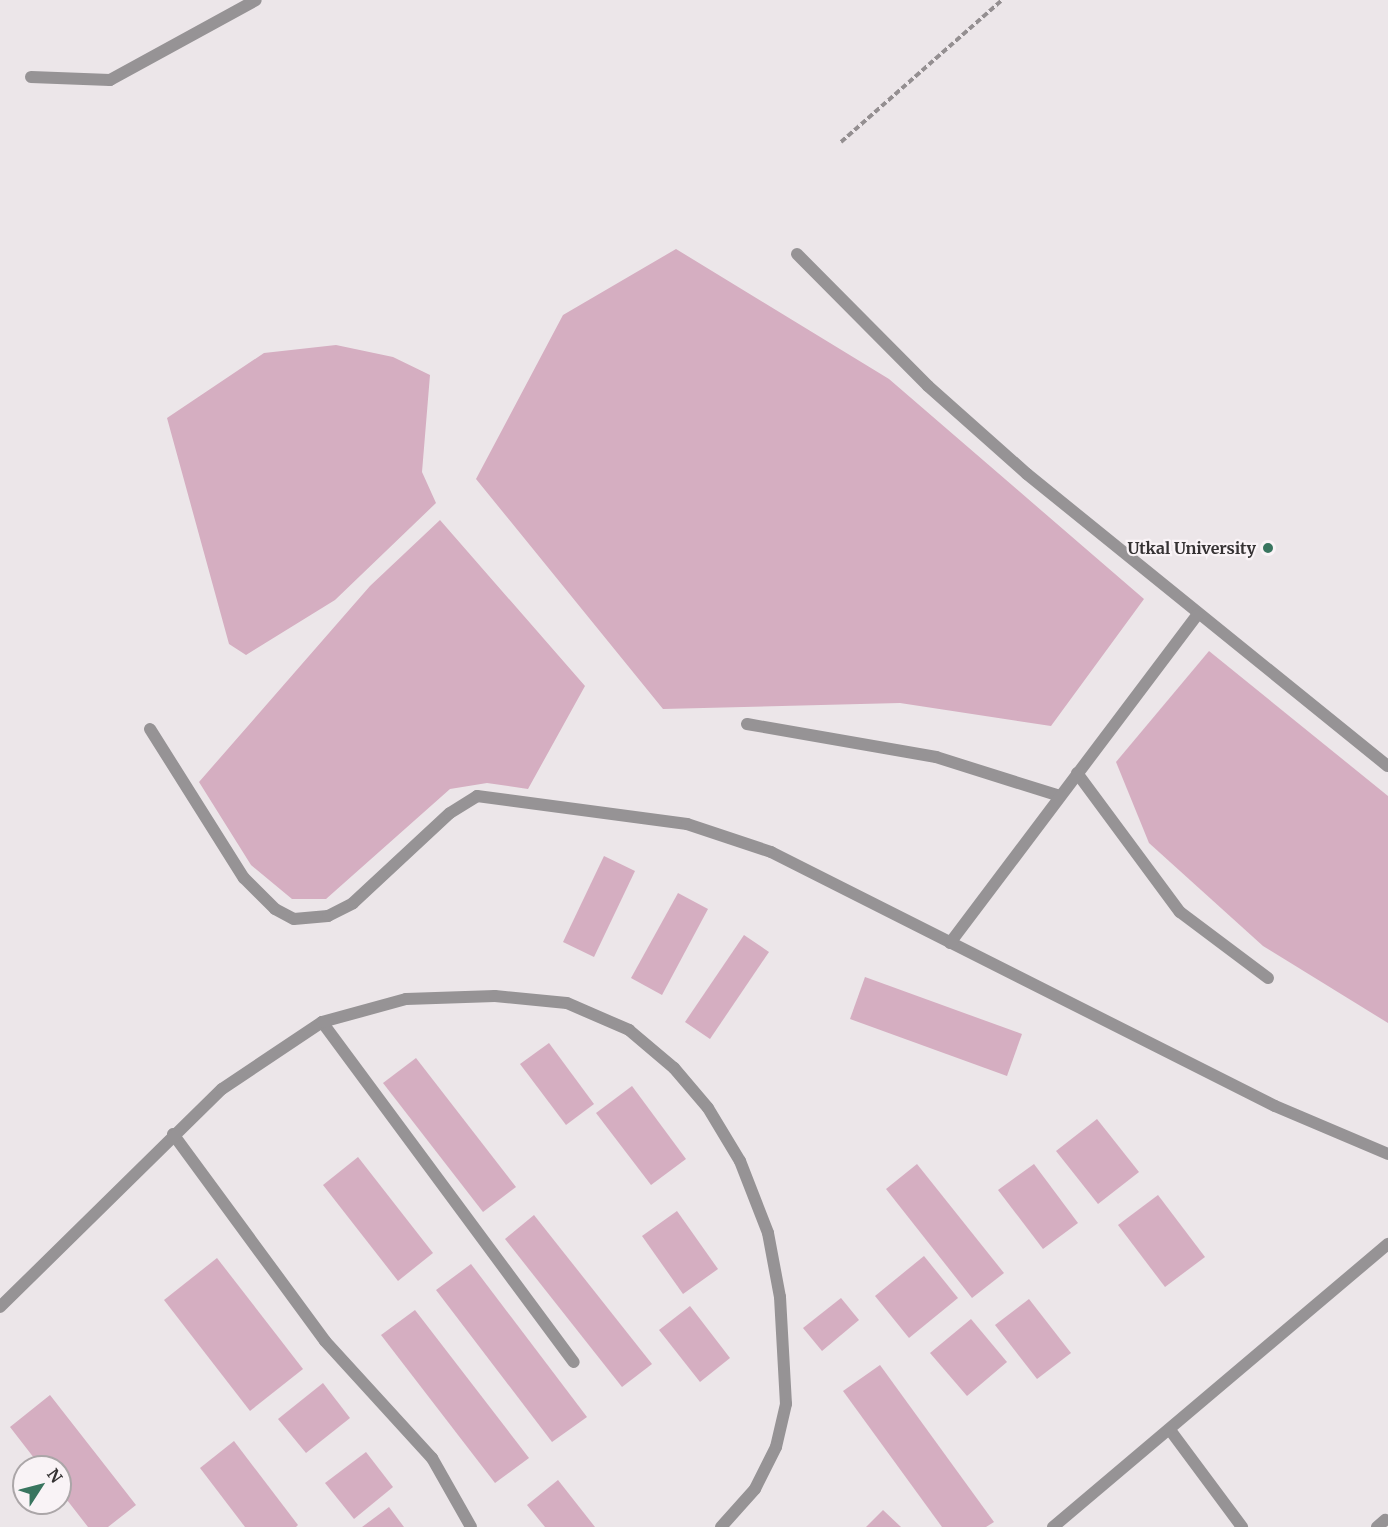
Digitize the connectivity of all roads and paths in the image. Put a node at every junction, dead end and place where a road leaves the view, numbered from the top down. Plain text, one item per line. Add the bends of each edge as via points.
1 (256, 0) edge
2 (1002, 0) edge
3 (32, 77) dead end
4 (841, 142) dead end
5 (797, 254) dead end
6 (1197, 615) junction
7 (747, 724) dead end
8 (150, 729) dead end
9 (1388, 766) edge
10 (1077, 773) junction
11 (1060, 796) junction
12 (950, 943) junction
13 (1268, 978) dead end
14 (322, 1022) junction
15 (173, 1134) junction
16 (1388, 1154) edge
17 (1388, 1244) edge
18 (0, 1307) edge
19 (574, 1362) dead end
20 (1170, 1430) junction
21 (471, 1527) edge
22 (721, 1527) edge
23 (1053, 1527) edge
24 (1242, 1527) edge

1 - 3 street via 110,80 63,82
2 - 4 path
5 - 6 street via 962,417
6 - 9 street
6 - 10 street
7 - 11 street via 936,757
8 - 12 street via 244,878 275,909 294,920 328,916 353,903 450,813 477,796 723,833
10 - 11 street
10 - 13 street via 1180,912
11 - 12 street
12 - 16 street via 1275,1106
14 - 15 street via 222,1089
14 - 19 street
14 - 22 street via 406,999 495,996 567,1004 629,1030 674,1068 708,1108 740,1161 768,1233 785,1353 786,1404 777,1447 755,1489
15 - 18 street
15 - 21 street via 325,1341 432,1458
17 - 20 street
20 - 23 street
20 - 24 street

